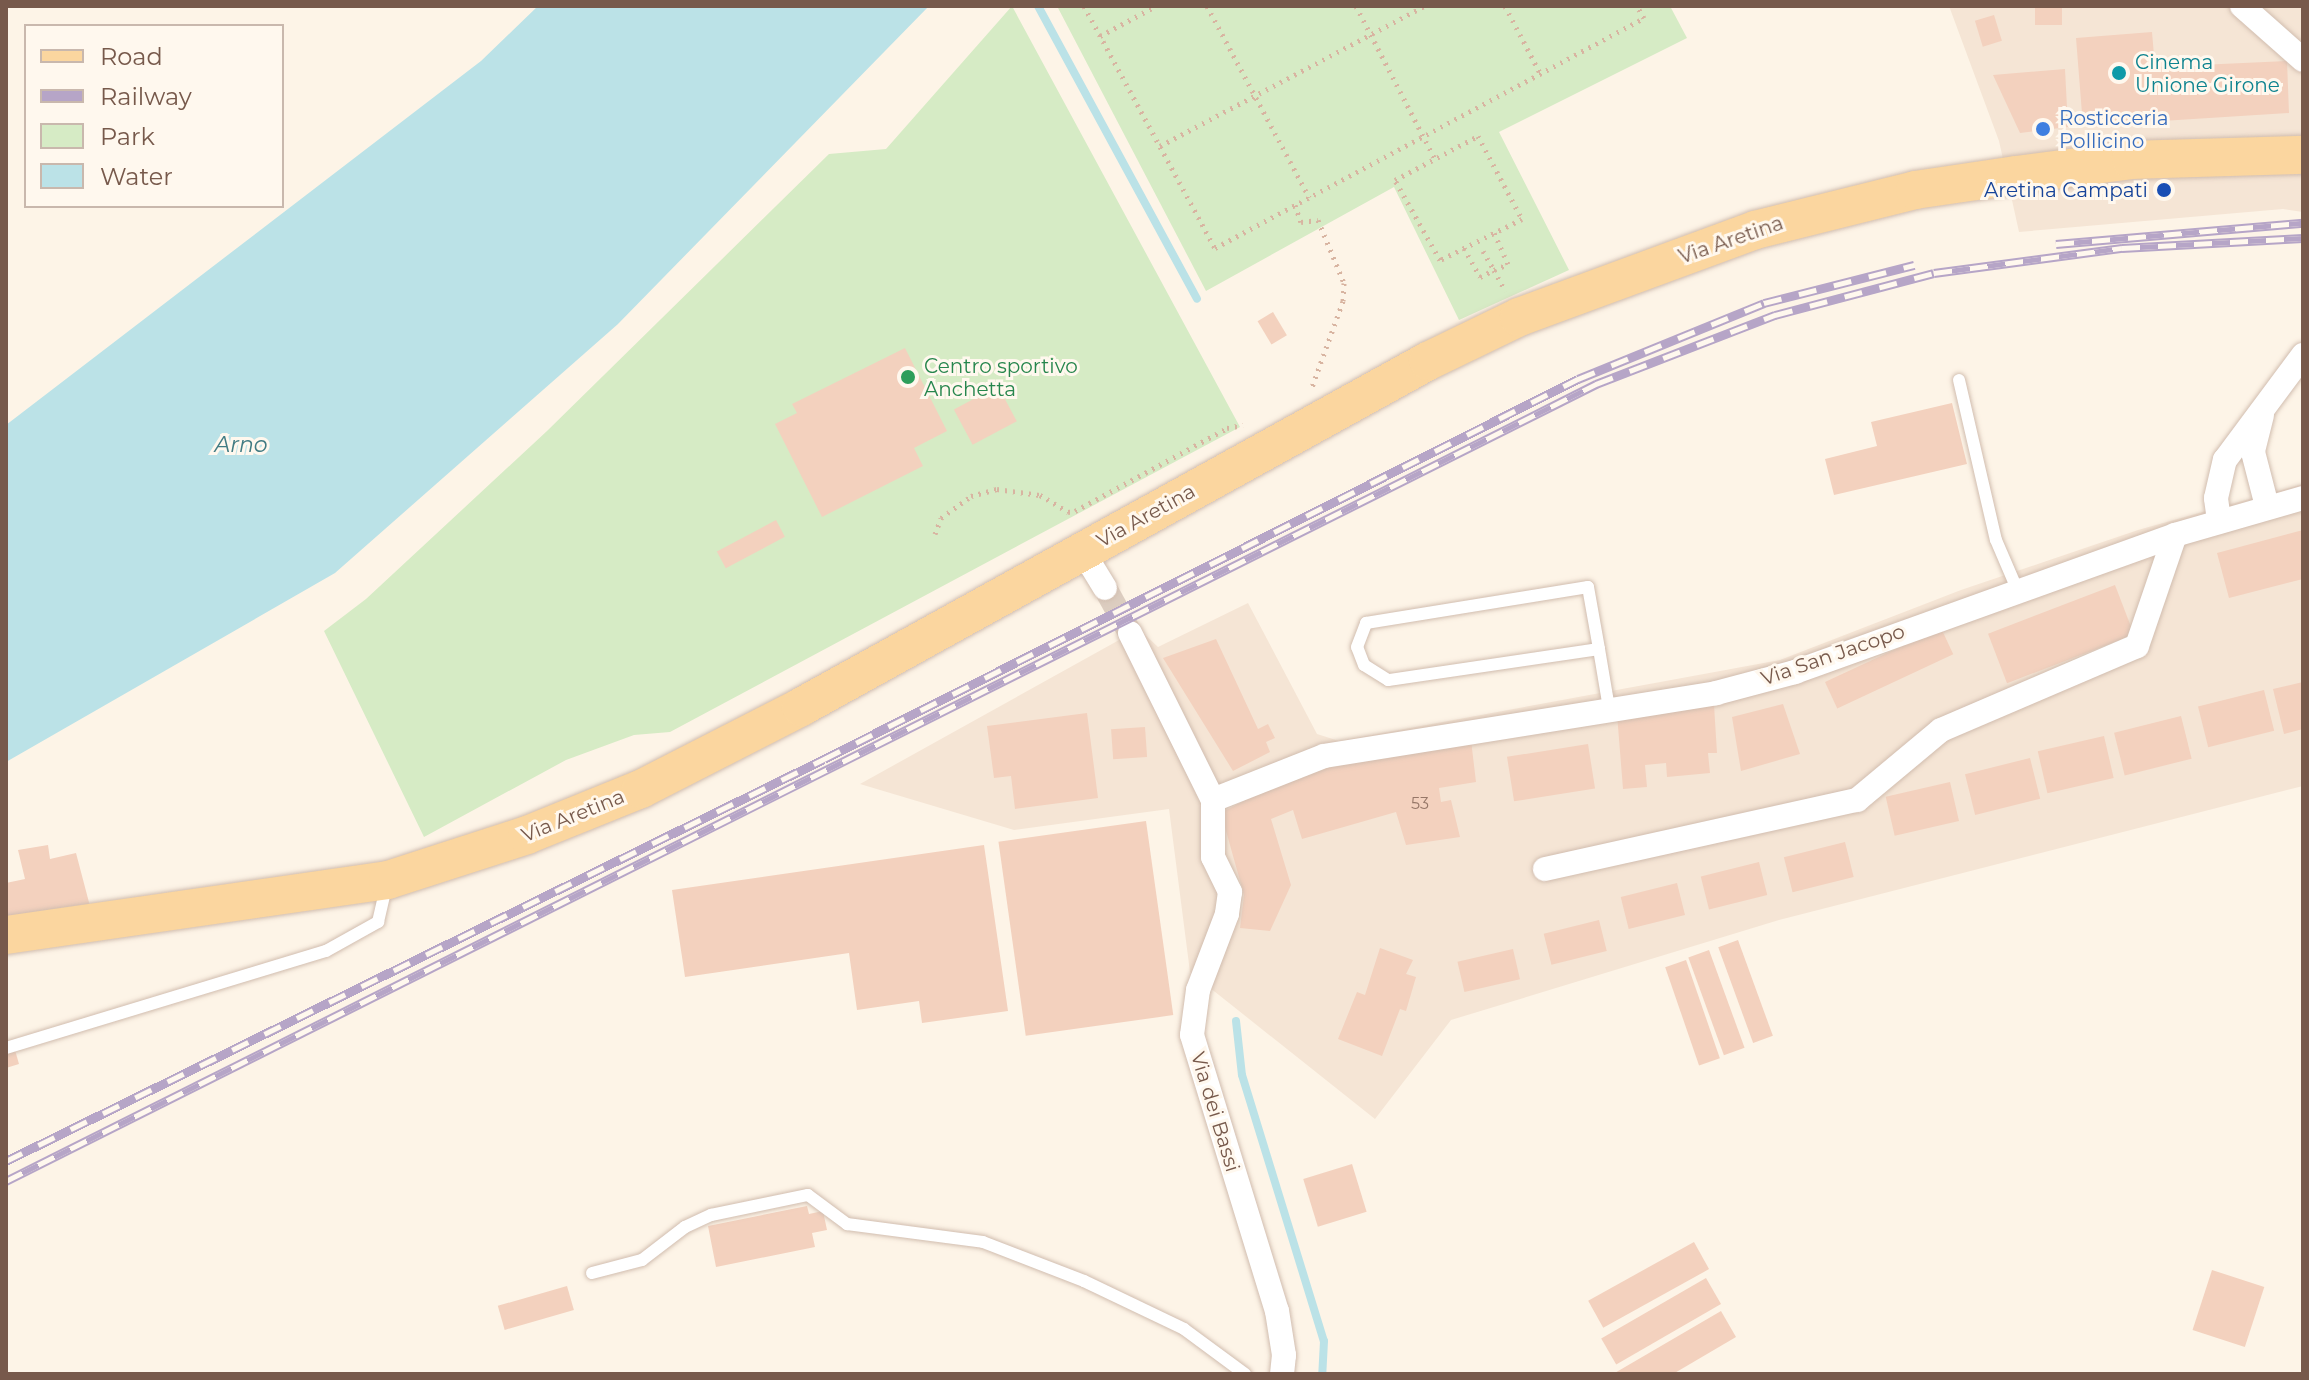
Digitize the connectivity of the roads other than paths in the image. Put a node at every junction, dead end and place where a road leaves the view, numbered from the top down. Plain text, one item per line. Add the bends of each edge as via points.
1 (2242, 6) edge
2 (2303, 60) edge
3 (2303, 155) edge
4 (2303, 355) edge
5 (1959, 380) dead end
6 (2263, 413) junction
7 (2303, 498) edge
8 (2267, 506) junction
9 (2219, 520) junction
10 (2175, 535) junction
11 (1083, 552) junction
12 (1105, 588) tunnel mouth
13 (2017, 589) junction
14 (1130, 633) tunnel mouth
15 (1599, 649) junction
16 (1609, 708) junction
17 (1213, 800) junction
18 (1545, 869) dead end
19 (388, 880) junction
20 (6, 935) edge
21 (6, 1048) edge
22 (592, 1273) dead end
23 (1245, 1374) edge
24 (1282, 1374) edge

1 - 2 street
3 - 11 main road, Via Aretina via 2131,160 2016,175 1833,207 1755,230 1506,323
4 - 6 street
5 - 13 lane via 1996,540
6 - 8 street via 2253,452
6 - 9 street via 2237,440 2221,469
7 - 8 street, Via San Jacopo
8 - 9 street, Via San Jacopo
9 - 10 street, Via San Jacopo
10 - 13 street, Via San Jacopo
10 - 18 street via 2137,646 1941,730 1857,800
11 - 12 street
11 - 19 main road, Via Aretina via 641,789 527,835
13 - 16 street, Via San Jacopo via 1795,672 1716,693
14 - 17 street, Via dei Bassi
15 - 15 lane via 1588,587 1366,623 1357,647 1364,665 1388,680
15 - 16 lane
16 - 17 street, Via San Jacopo via 1324,756
17 - 24 street, Via dei Bassi via 1213,857 1230,892 1198,990 1192,1035 1277,1311
19 - 20 main road, Via Aretina
19 - 21 lane via 378,922 326,951
22 - 23 lane via 642,1260 685,1227 711,1215 808,1195 847,1224 983,1242 1084,1281 1184,1329

